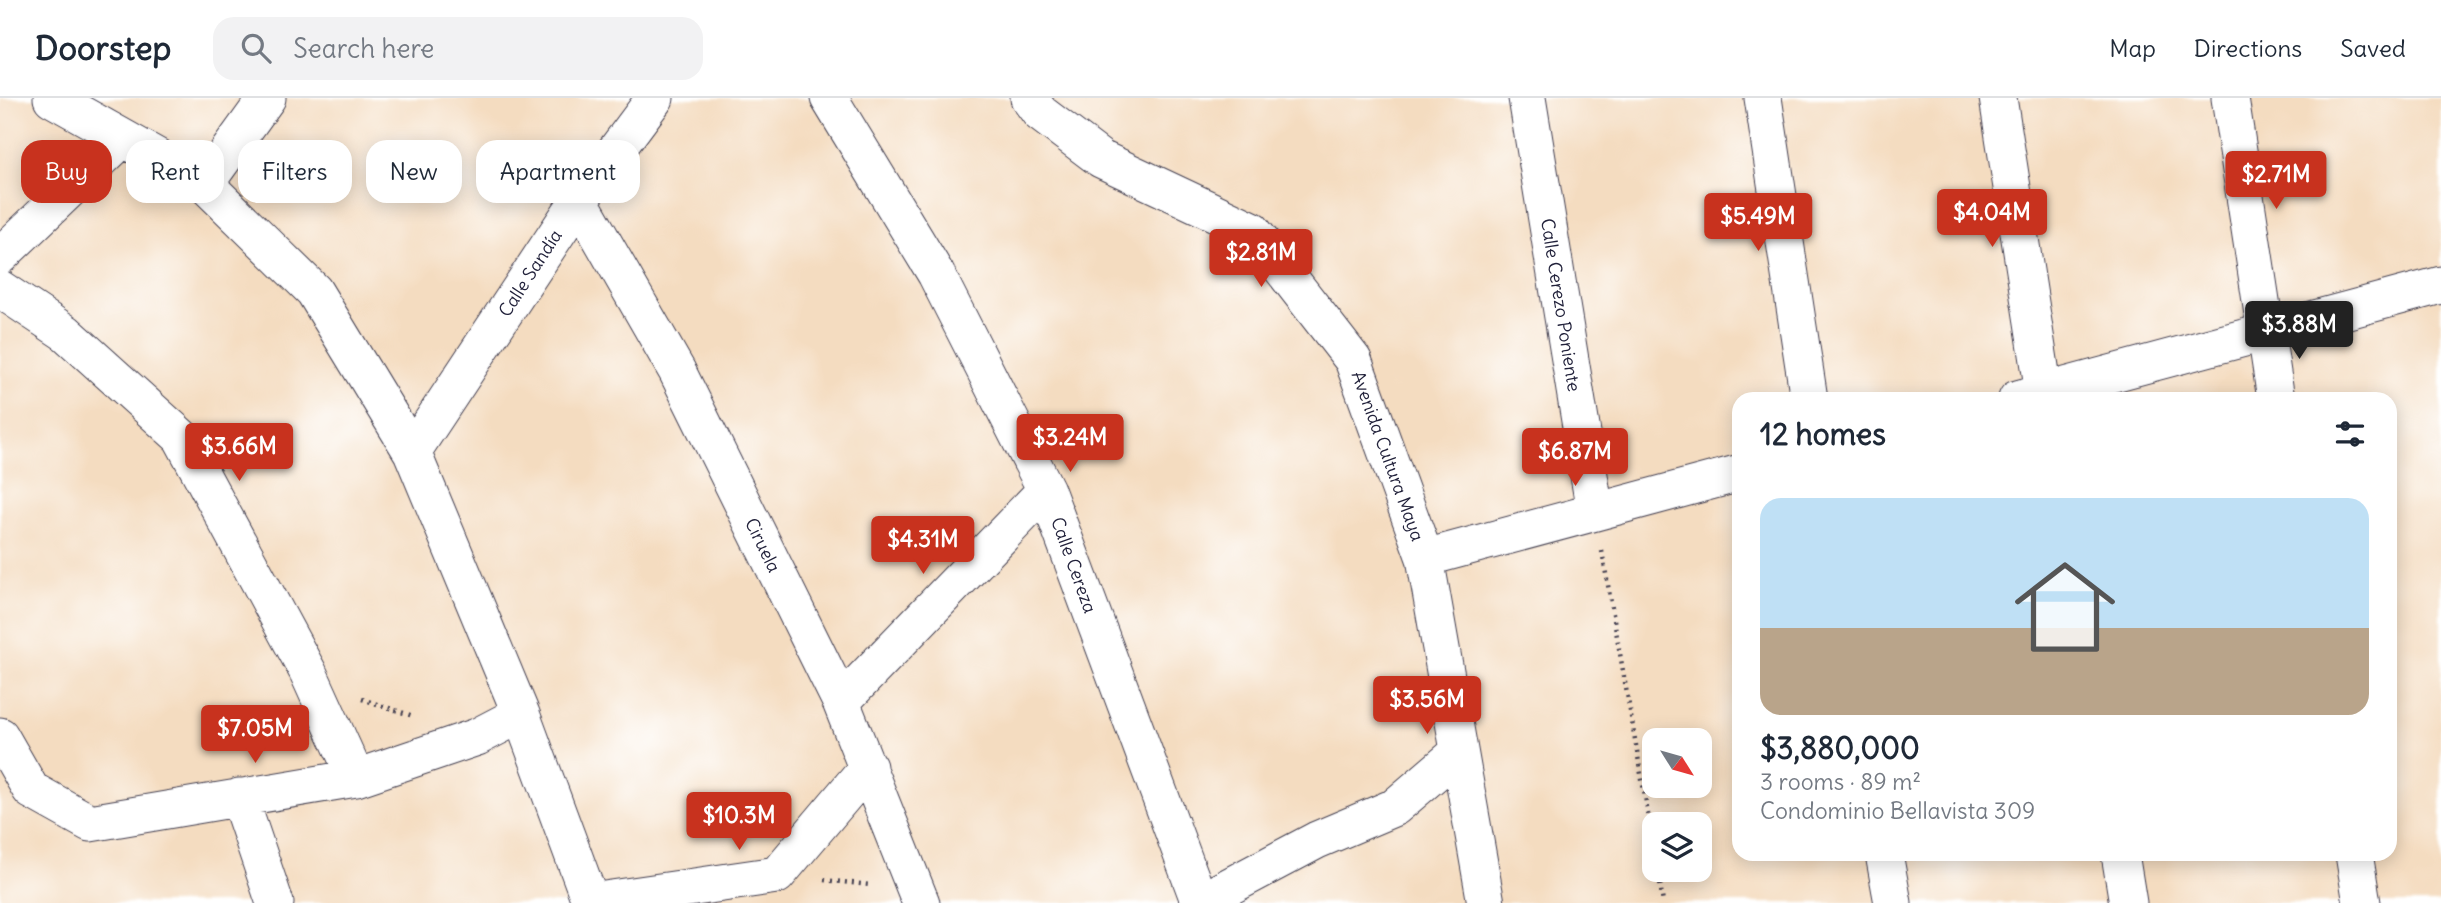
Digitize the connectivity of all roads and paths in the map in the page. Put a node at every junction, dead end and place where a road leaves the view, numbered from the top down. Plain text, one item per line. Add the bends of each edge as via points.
1 (52, 98) edge
2 (267, 98) edge
3 (655, 98) edge
4 (829, 98) edge
5 (1029, 98) edge
6 (1527, 98) edge
7 (1763, 98) edge
8 (1997, 98) edge
9 (2230, 98) edge
10 (123, 138) junction
11 (127, 140) edge
12 (624, 140) edge
13 (224, 158) edge
14 (224, 203) edge
15 (577, 203) edge
16 (581, 203) edge
17 (0, 256) edge
18 (2441, 285) edge
19 (0, 289) edge
20 (2265, 332) junction
21 (1808, 392) edge
22 (2034, 392) edge
23 (2053, 392) edge
24 (2275, 392) edge
25 (412, 452) junction
26 (1732, 475) edge
27 (1046, 490) junction
28 (1595, 512) junction
29 (1425, 558) junction
30 (308, 672) junction
31 (841, 702) junction
32 (521, 714) junction
33 (0, 736) edge
34 (477, 737) junction
35 (1459, 752) junction
36 (868, 767) junction
37 (356, 778) junction
38 (239, 797) junction
39 (1648, 812) edge
40 (1885, 861) edge
41 (2121, 861) edge
42 (2355, 861) edge
43 (777, 875) junction
44 (1660, 882) edge
45 (919, 896) edge
46 (591, 902) edge
47 (1200, 902) edge
48 (275, 903) edge
49 (1486, 903) edge
50 (1663, 903) edge
51 (1893, 903) edge
52 (2128, 903) edge
53 (2362, 903) edge

1 - 10 street
2 - 13 street
3 - 12 street, Calle Sandía
4 - 27 street, Calle Cereza via 936,274
5 - 29 street, Avenida Cultura Maya via 1040,113 1101,159 1252,230 1353,360
6 - 28 street, Calle Cerezo Poniente
7 - 21 street
8 - 22 street
9 - 20 street
10 - 11 street
10 - 17 street
14 - 25 street via 314,291
15 - 25 street, Calle Sandía
16 - 31 street, Ciruela via 677,371
18 - 20 street
19 - 30 street via 66,333 181,437
20 - 23 street
20 - 24 street
25 - 32 street
26 - 28 street
27 - 31 street
27 - 47 street, Calle Cereza
28 - 29 street
28 - 39 path
29 - 35 street, Avenida Cultura Maya
30 - 34 path via 361,699
30 - 37 street
31 - 36 street, Ciruela
32 - 34 street
32 - 46 street
33 - 38 street via 31,790 90,822
34 - 37 street
35 - 47 street via 1395,807 1317,840
35 - 49 street, Avenida Cultura Maya
36 - 43 street
36 - 45 street, Ciruela
37 - 38 street
38 - 48 street
40 - 51 street
41 - 52 street
42 - 53 street
43 - 45 path
43 - 46 street
44 - 50 path

